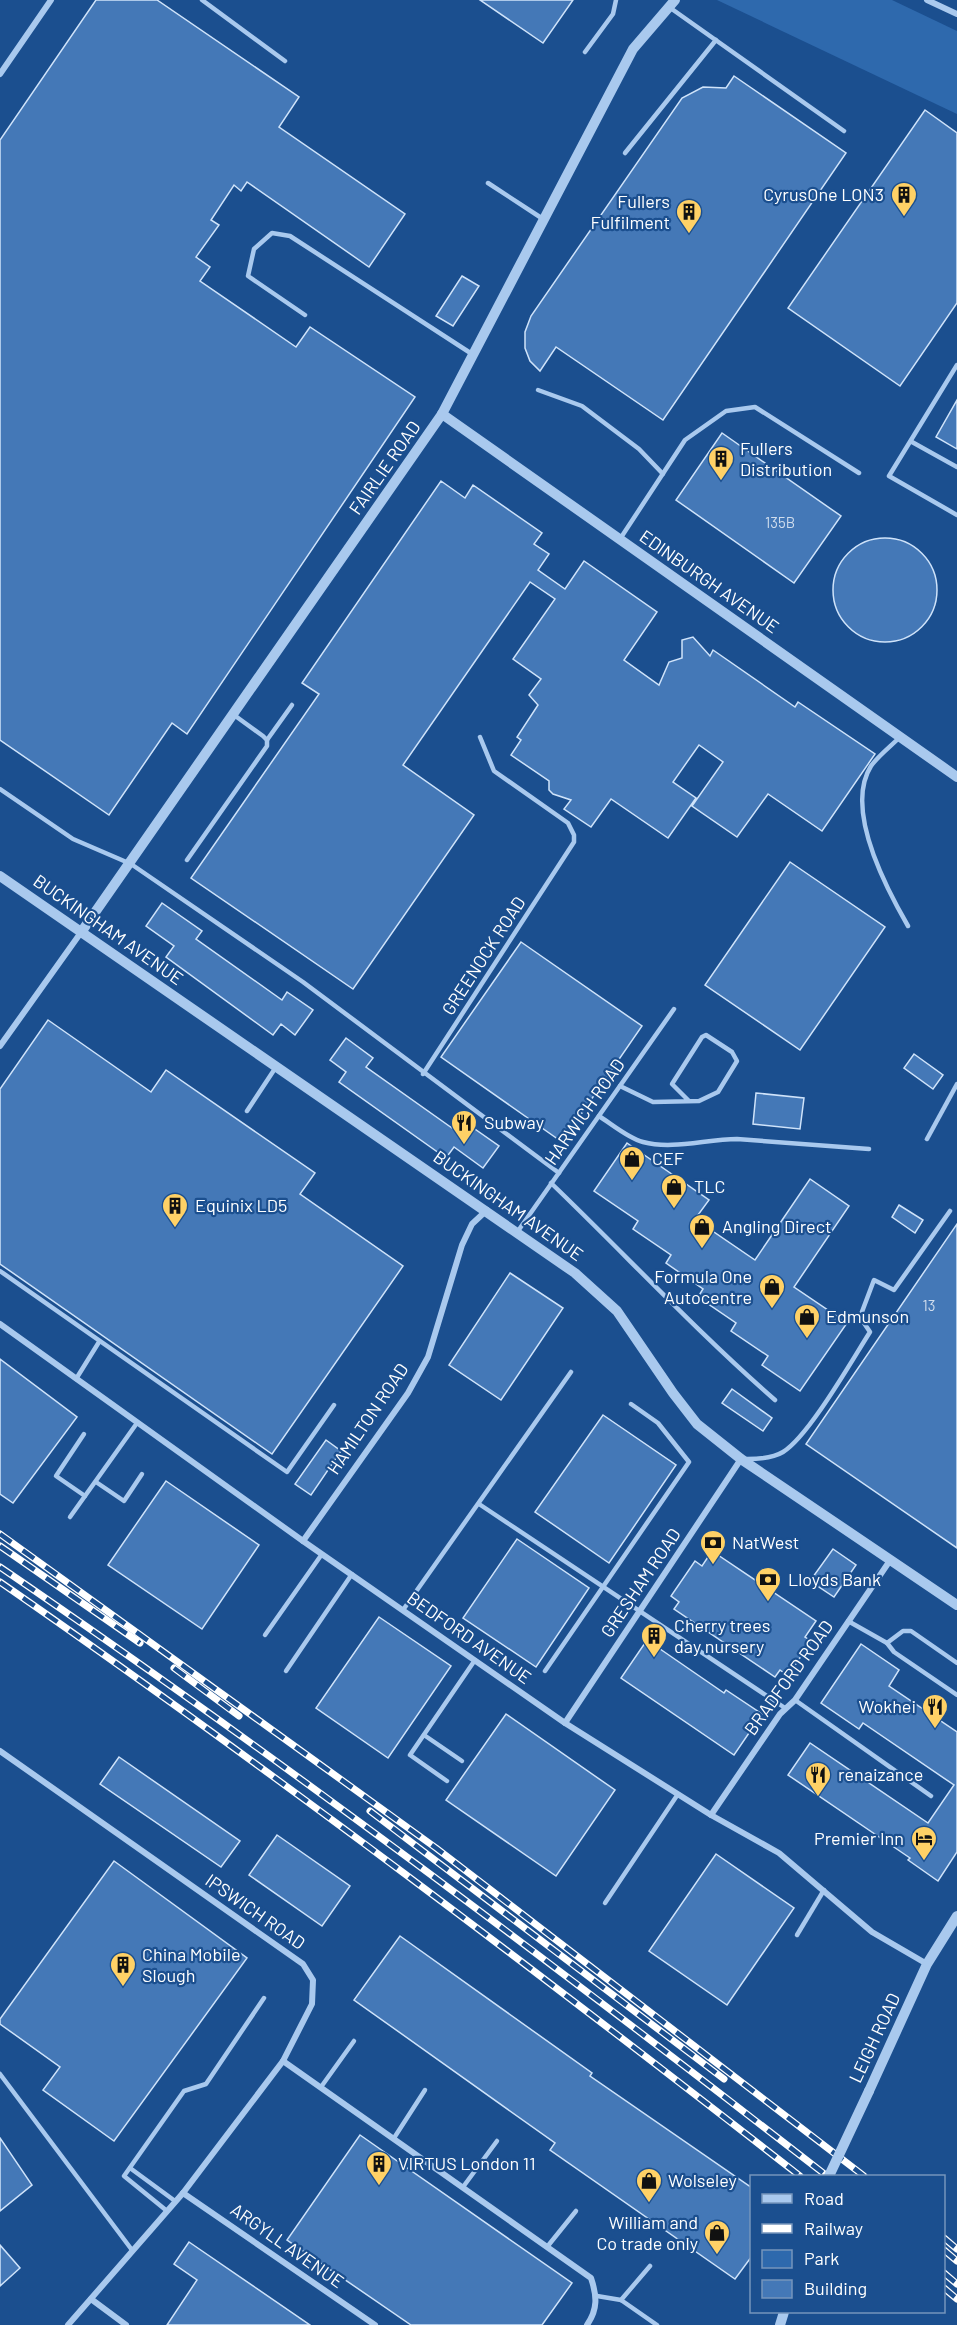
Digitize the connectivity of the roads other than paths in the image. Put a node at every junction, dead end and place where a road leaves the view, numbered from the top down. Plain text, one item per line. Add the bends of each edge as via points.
1 (51, 0) edge
2 (201, 0) edge
3 (616, 0) edge
4 (927, 0) edge
5 (672, 3) edge
6 (957, 14) edge
7 (716, 40) junction
8 (585, 52) dead end
9 (285, 62) dead end
10 (0, 74) edge
11 (844, 131) dead end
12 (625, 153) dead end
13 (488, 183) dead end
14 (543, 219) junction
15 (305, 315) dead end
16 (474, 356) junction
17 (957, 365) edge
18 (538, 390) dead end
19 (442, 414) junction
20 (912, 442) junction
21 (957, 467) edge
22 (859, 473) dead end
23 (663, 474) junction
24 (957, 515) edge
25 (620, 539) junction
26 (292, 705) dead end
27 (234, 715) junction
28 (480, 736) dead end
29 (900, 737) junction
30 (267, 740) junction
31 (957, 777) edge
32 (0, 789) edge
33 (187, 860) dead end
34 (131, 864) junction
35 (0, 876) edge
36 (908, 926) dead end
37 (82, 931) junction
38 (674, 1009) dead end
39 (0, 1046) edge
40 (276, 1067) junction
41 (423, 1074) junction
42 (957, 1084) edge
43 (620, 1086) junction
44 (689, 1101) junction
45 (247, 1111) dead end
46 (599, 1116) junction
47 (927, 1139) dead end
48 (868, 1149) dead end
49 (559, 1173) junction
50 (551, 1184) junction
51 (487, 1210) junction
52 (950, 1211) dead end
53 (518, 1231) junction
54 (0, 1271) edge
55 (0, 1324) edge
56 (99, 1342) junction
57 (571, 1372) dead end
58 (76, 1378) junction
59 (775, 1400) dead end
60 (631, 1404) dead end
61 (334, 1405) dead end
62 (137, 1423) junction
63 (84, 1434) dead end
64 (741, 1459) junction
65 (142, 1473) dead end
66 (96, 1482) junction
67 (85, 1496) junction
68 (479, 1504) junction
69 (70, 1517) dead end
70 (303, 1540) junction
71 (322, 1554) junction
72 (891, 1559) junction
73 (352, 1574) junction
74 (602, 1588) junction
75 (957, 1605) edge
76 (404, 1610) junction
77 (639, 1613) junction
78 (848, 1621) junction
79 (265, 1635) dead end
80 (887, 1644) junction
81 (475, 1660) junction
82 (957, 1663) edge
83 (286, 1671) dead end
84 (545, 1671) dead end
85 (957, 1695) edge
86 (795, 1700) junction
87 (785, 1708) junction
88 (565, 1723) junction
89 (424, 1735) junction
90 (0, 1751) edge
91 (462, 1761) dead end
92 (447, 1781) dead end
93 (678, 1794) junction
94 (931, 1796) dead end
95 (711, 1815) junction
96 (824, 1890) junction
97 (605, 1903) dead end
98 (957, 1916) edge
99 (797, 1935) dead end
100 (927, 1964) junction
101 (264, 1998) dead end
102 (354, 2041) dead end
103 (284, 2061) junction
104 (0, 2074) edge
105 (321, 2087) junction
106 (424, 2090) dead end
107 (394, 2138) junction
108 (497, 2140) dead end
109 (130, 2168) junction
110 (829, 2175) edge
111 (463, 2187) junction
112 (183, 2193) junction
113 (175, 2201) junction
114 (167, 2211) junction
115 (576, 2211) dead end
116 (547, 2247) junction
117 (132, 2250) junction
118 (650, 2265) dead end
119 (597, 2296) junction
120 (91, 2299) junction
121 (621, 2300) junction
122 (68, 2325) edge
123 (126, 2325) edge
124 (375, 2325) edge
125 (587, 2325) edge
126 (657, 2325) edge

1 - 10 street
2 - 9 lane
3 - 8 lane via 613,14
4 - 6 street
5 - 7 lane
5 - 14 street, FAIRLIE ROAD via 633,49
7 - 11 lane
7 - 12 lane
13 - 14 lane
14 - 16 street, FAIRLIE ROAD
15 - 16 lane via 248,276 254,249 272,233 290,236
16 - 19 street, FAIRLIE ROAD
17 - 20 lane
18 - 23 lane via 582,406 639,449
19 - 25 street, EDINBURGH AVENUE
19 - 27 street, FAIRLIE ROAD
20 - 21 lane
20 - 24 lane via 889,476
22 - 23 lane via 755,407 726,411 685,440
23 - 25 lane
25 - 29 street, EDINBURGH AVENUE
26 - 30 lane
27 - 30 lane
27 - 34 street, FAIRLIE ROAD
28 - 41 lane, GREENOCK ROAD via 489,763 500,777 568,823 574,835 568,853
29 - 31 street, EDINBURGH AVENUE
29 - 36 lane via 871,766 860,799 885,886
30 - 33 lane via 267,746
32 - 34 lane via 73,839
34 - 37 street, FAIRLIE ROAD
34 - 41 lane via 303,982
35 - 37 street, BUCKINGHAM AVENUE
37 - 39 street
37 - 40 street, BUCKINGHAM AVENUE
38 - 43 lane, HARWICH ROAD
40 - 45 lane
40 - 51 street, BUCKINGHAM AVENUE
41 - 49 lane
42 - 47 lane
43 - 44 lane via 653,1102
43 - 46 lane, HARWICH ROAD
44 - 44 lane via 718,1092 737,1060 732,1052 706,1035 672,1084
46 - 48 lane via 645,1143 716,1139
46 - 49 lane, HARWICH ROAD
49 - 50 lane, HARWICH ROAD
50 - 53 lane, HARWICH ROAD
50 - 59 lane via 648,1276 714,1347
51 - 53 street, BUCKINGHAM AVENUE
51 - 70 street, HAMILTON ROAD via 472,1224 462,1245 428,1357 408,1393
52 - 64 lane via 894,1290 874,1280 860,1317 870,1332 800,1436 782,1453
53 - 64 street, BUCKINGHAM AVENUE via 617,1311 697,1424
54 - 56 lane
55 - 58 street, BEDFORD AVENUE
56 - 58 lane
56 - 61 lane via 287,1472
57 - 68 lane
58 - 62 street, BEDFORD AVENUE
60 - 74 lane via 658,1423 688,1462
62 - 66 lane
62 - 70 street, BEDFORD AVENUE
63 - 67 lane via 56,1476
64 - 72 street, BUCKINGHAM AVENUE
64 - 77 street, GRESHAM ROAD
65 - 66 lane via 123,1501
66 - 67 lane
67 - 69 lane
68 - 74 lane
68 - 76 lane
70 - 71 street, BEDFORD AVENUE
71 - 73 street, BEDFORD AVENUE
71 - 79 lane
72 - 75 street, BUCKINGHAM AVENUE
72 - 78 street, BRADFORD ROAD
73 - 76 street, BEDFORD AVENUE
73 - 83 lane
74 - 77 lane
74 - 84 lane
76 - 81 street, BEDFORD AVENUE
77 - 87 lane
77 - 88 street, GRESHAM ROAD
78 - 80 lane
78 - 86 street, BRADFORD ROAD
80 - 82 lane via 903,1631 911,1631
80 - 85 lane
81 - 88 street, BEDFORD AVENUE
81 - 89 lane
86 - 87 street, BRADFORD ROAD
86 - 94 lane
87 - 95 street, BRADFORD ROAD
88 - 93 street, BEDFORD AVENUE
89 - 91 lane
89 - 92 lane via 410,1755
90 - 103 street, IPSWICH ROAD via 303,1964 313,1980 312,2004
93 - 95 street, BEDFORD AVENUE
93 - 97 lane
95 - 96 street, BEDFORD AVENUE via 779,1853
96 - 99 lane
96 - 100 street, BEDFORD AVENUE via 872,1932
98 - 100 street, LEIGH ROAD
100 - 110 street, LEIGH ROAD, bridge
101 - 109 lane via 206,2084 184,2091
102 - 105 lane
103 - 105 street
103 - 112 street, IPSWICH ROAD
104 - 117 lane
105 - 107 street
106 - 107 lane
107 - 111 street
108 - 111 lane
109 - 113 lane
109 - 114 lane via 124,2176
111 - 116 street
112 - 113 street, IPSWICH ROAD
112 - 124 street, ARGYLL AVENUE
113 - 114 street, IPSWICH ROAD
114 - 117 street, IPSWICH ROAD
115 - 116 lane
116 - 119 street via 591,2278
117 - 120 street, IPSWICH ROAD
118 - 121 lane
119 - 121 lane
119 - 125 street via 594,2315
120 - 122 street, IPSWICH ROAD
120 - 123 street
121 - 126 lane

